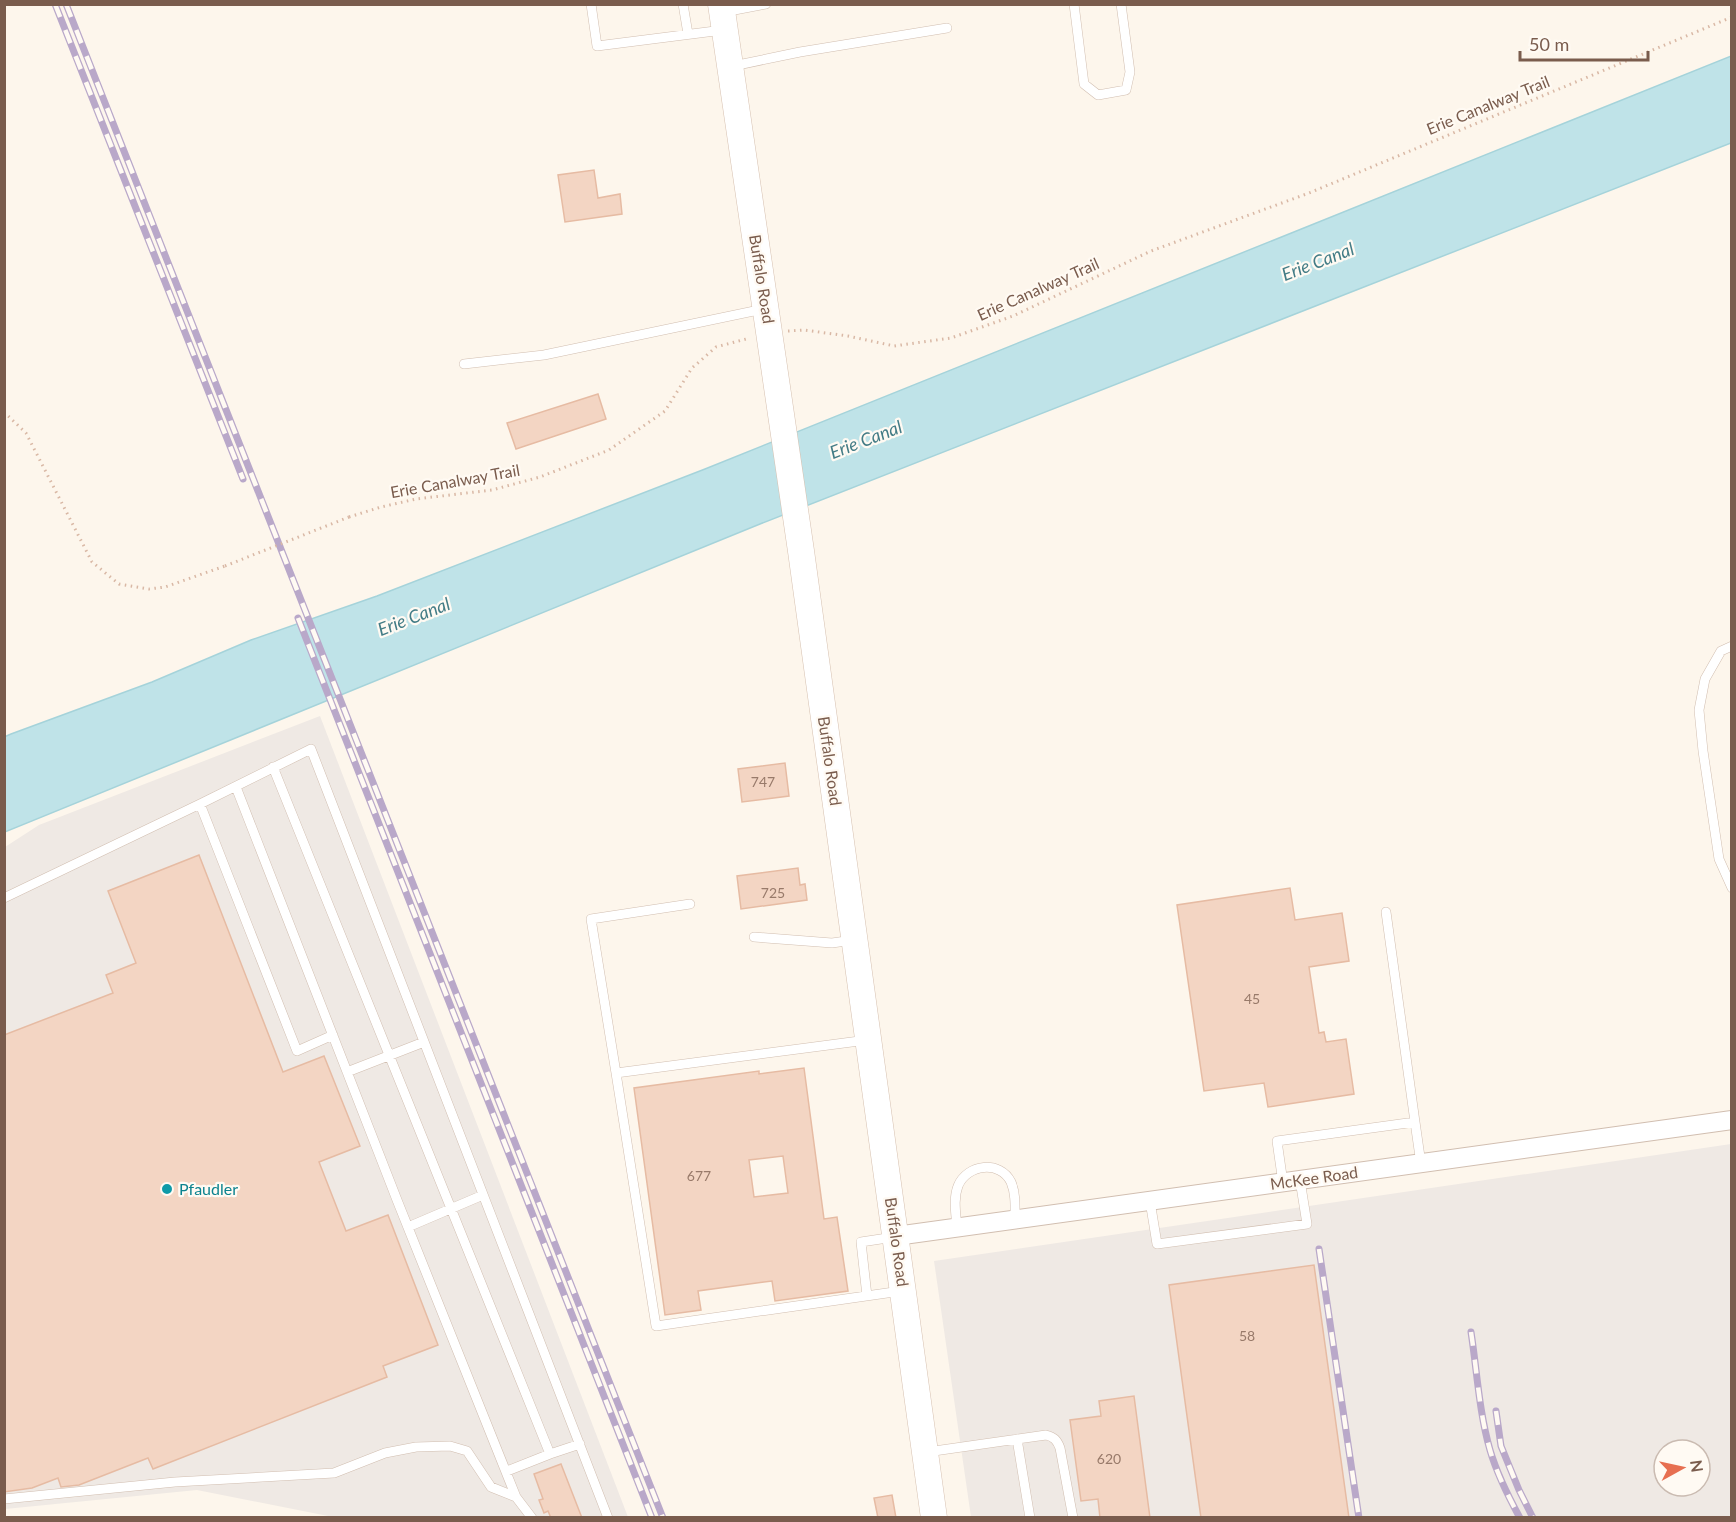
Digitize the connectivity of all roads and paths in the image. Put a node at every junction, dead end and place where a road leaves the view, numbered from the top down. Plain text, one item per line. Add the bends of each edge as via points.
1 (591, 4) edge
2 (683, 4) edge
3 (766, 4) edge
4 (1074, 4) edge
5 (1121, 4) edge
6 (723, 15) edge
7 (1731, 17) edge
8 (947, 28) dead end
9 (687, 34) junction
10 (730, 67) junction
11 (768, 320) junction
12 (464, 364) dead end
13 (4, 412) edge
14 (1731, 646) edge
15 (273, 767) junction
16 (236, 786) junction
17 (200, 804) junction
18 (1731, 888) edge
19 (4, 898) edge
20 (690, 904) dead end
21 (1386, 912) dead end
22 (754, 937) dead end
23 (855, 939) junction
24 (333, 1035) junction
25 (869, 1040) junction
26 (424, 1042) junction
27 (389, 1056) junction
28 (347, 1072) junction
29 (616, 1073) junction
30 (1731, 1120) edge
31 (1415, 1122) junction
32 (1421, 1164) junction
33 (1292, 1181) junction
34 (483, 1195) junction
35 (1150, 1201) junction
36 (450, 1209) junction
37 (1015, 1220) junction
38 (408, 1227) junction
39 (957, 1228) junction
40 (896, 1236) junction
41 (904, 1291) junction
42 (867, 1296) junction
43 (1017, 1439) junction
44 (580, 1444) junction
45 (925, 1452) junction
46 (549, 1454) junction
47 (507, 1471) junction
48 (516, 1497) junction
49 (4, 1499) edge
50 (532, 1518) edge
51 (608, 1518) edge
52 (934, 1518) edge
53 (1030, 1518) edge
54 (1073, 1518) edge

1 - 9 lane via 597,46
2 - 9 lane
3 - 6 lane
4 - 5 lane via 1084,84 1098,95 1126,90 1130,72
6 - 9 lane
6 - 10 main road, Buffalo Road
7 - 11 path, Erie Canalway Trail via 1309,193 1151,250 1013,316 951,338 894,346
8 - 10 lane
10 - 11 main road, Buffalo Road
11 - 12 lane
11 - 13 path, Erie Canalway Trail, bridge via 716,347 692,368 665,411 609,450 540,477 492,490 381,507 225,566 149,589 119,584 92,562 26,433
11 - 23 main road, Buffalo Road
14 - 18 lane via 1721,651 1705,679 1699,710 1719,859
15 - 16 lane
15 - 26 lane via 311,749
15 - 27 lane
16 - 17 lane
16 - 24 lane
17 - 19 lane
17 - 24 lane via 297,1051
20 - 29 lane via 591,919
21 - 31 lane
22 - 23 lane via 832,943
23 - 25 main road, Buffalo Road
24 - 28 lane
25 - 29 lane
25 - 40 main road, Buffalo Road
26 - 27 lane
26 - 34 lane
27 - 28 lane
27 - 36 lane
28 - 38 lane
29 - 42 lane via 656,1326
30 - 32 street, McKee Road
31 - 32 lane
31 - 33 lane via 1278,1141
32 - 33 street, McKee Road
33 - 35 street, McKee Road
33 - 35 lane via 1306,1224 1157,1244
34 - 36 lane
34 - 44 lane
35 - 37 street, McKee Road
36 - 38 lane
36 - 46 lane
37 - 39 street, McKee Road
37 - 39 lane via 1011,1182 1004,1173 989,1167 978,1168 966,1174 958,1186
38 - 47 lane
39 - 40 street, McKee Road
40 - 41 main road, Buffalo Road
40 - 42 lane via 861,1242
41 - 42 lane
41 - 45 main road, Buffalo Road
43 - 45 lane
43 - 53 lane
43 - 54 lane via 1046,1435 1058,1440
44 - 46 lane
44 - 51 lane
45 - 52 main road, Buffalo Road
46 - 47 lane
47 - 48 lane
48 - 49 lane via 491,1487 467,1451 439,1446 385,1453 334,1473 175,1482
48 - 50 lane

